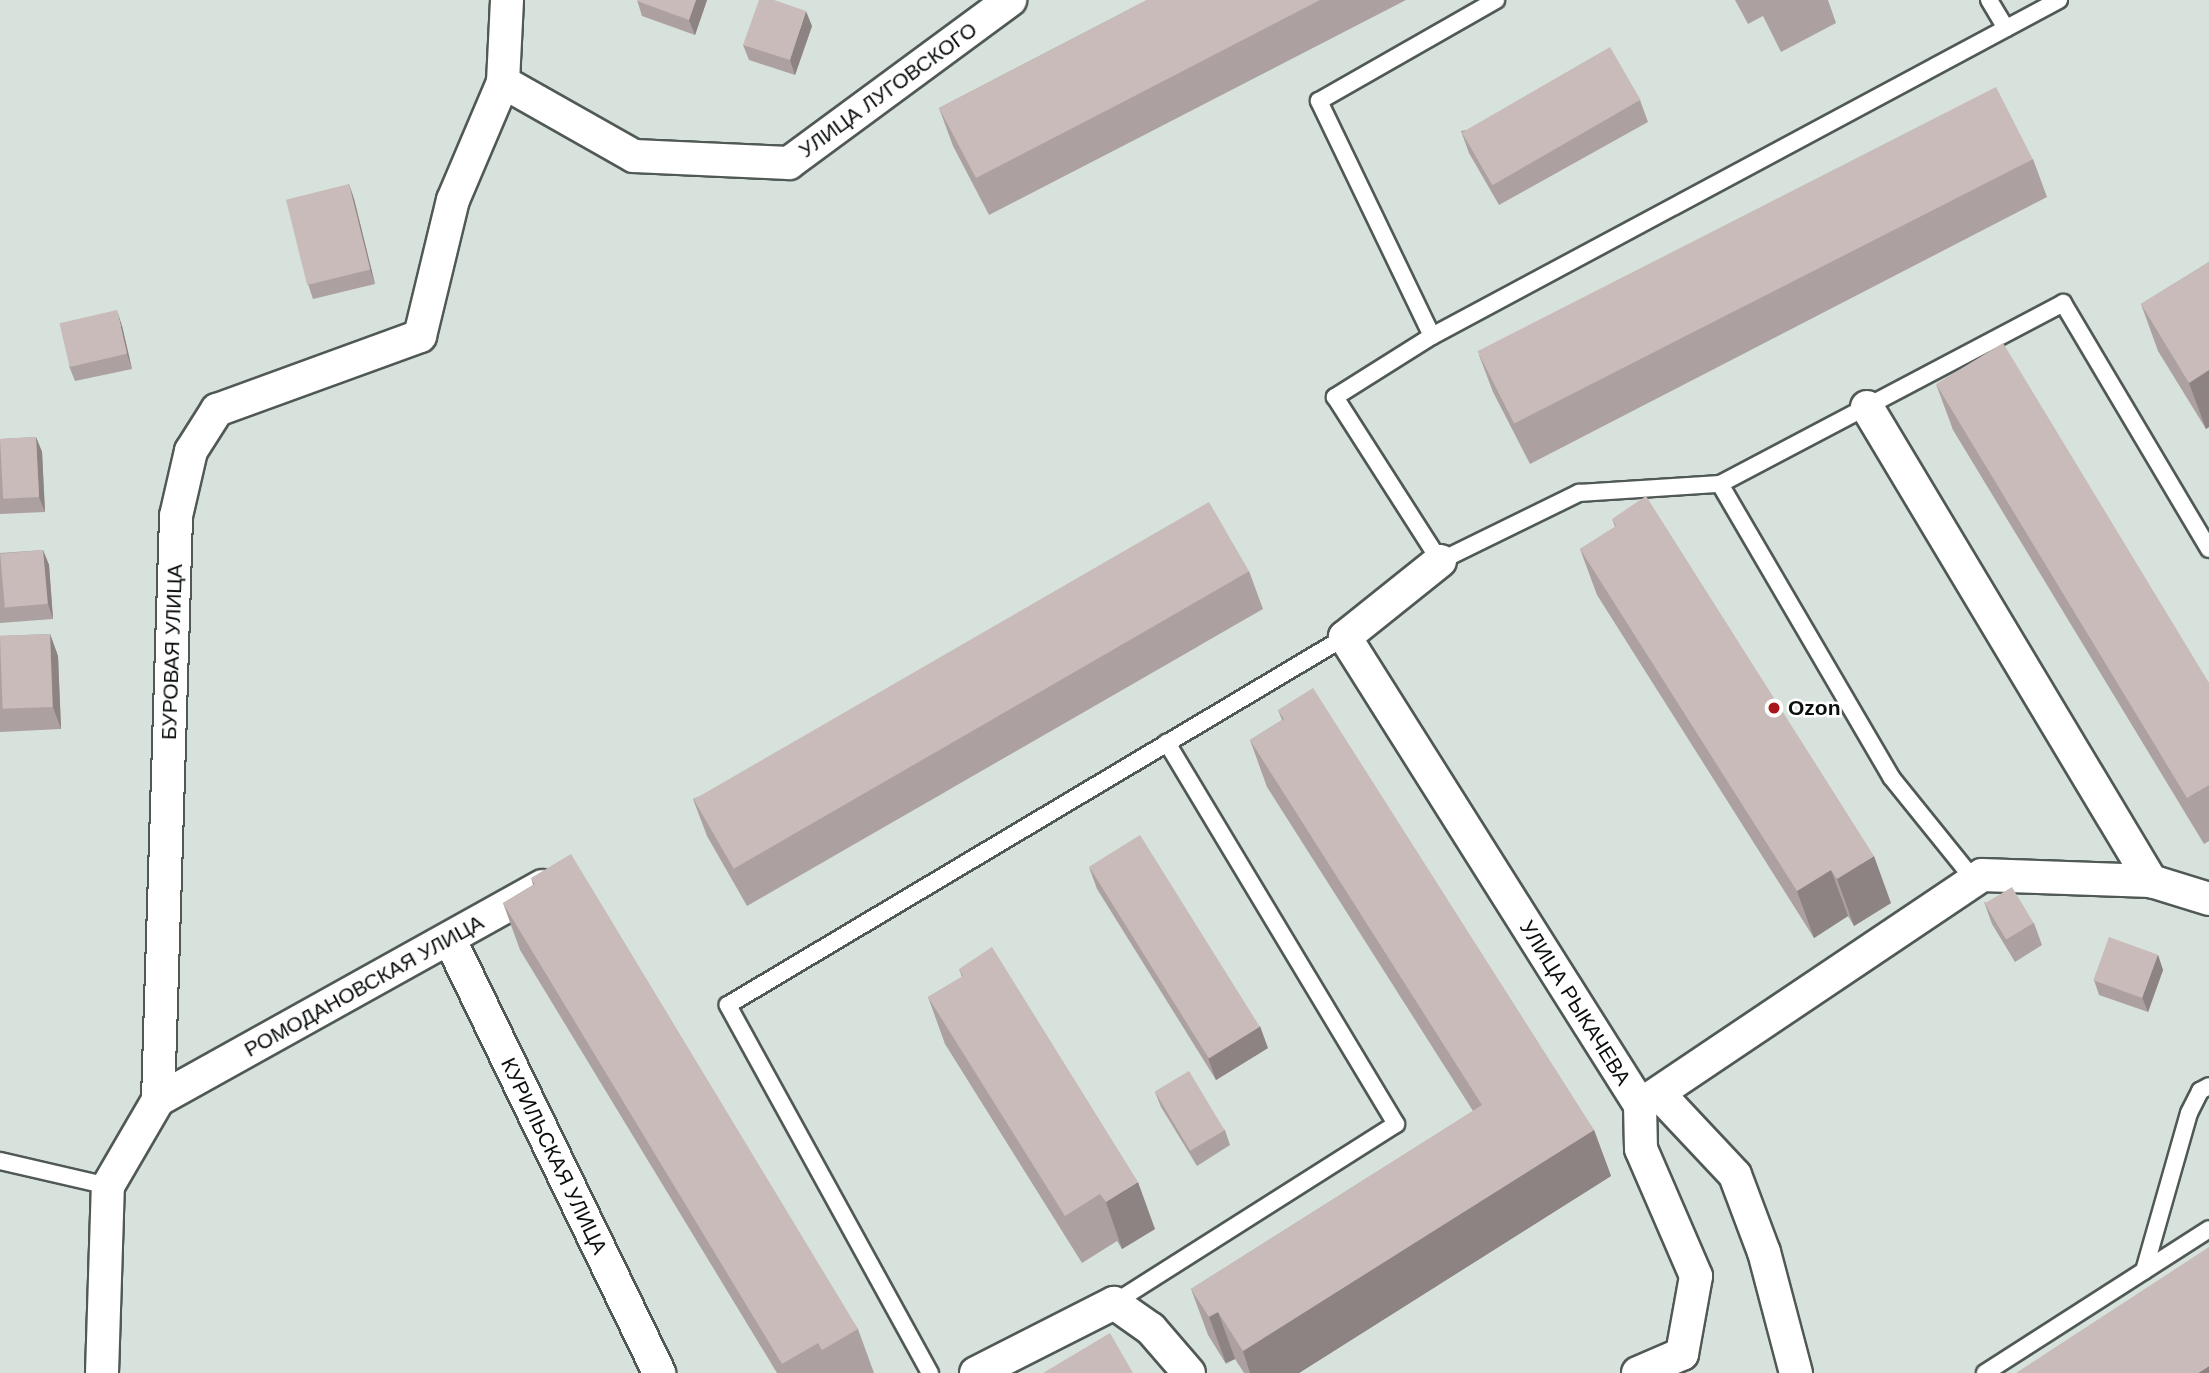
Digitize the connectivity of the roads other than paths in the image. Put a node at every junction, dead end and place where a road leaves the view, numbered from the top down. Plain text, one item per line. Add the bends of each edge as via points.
1 (507, 0) edge
2 (1010, 0) edge
3 (1496, 0) edge
4 (1989, 0) edge
5 (2059, 0) edge
6 (2006, 28) junction
7 (503, 82) junction
8 (1432, 336) junction
9 (1867, 407) junction
10 (1720, 484) junction
11 (2209, 549) edge
12 (1440, 561) junction
13 (1345, 637) junction
14 (1167, 743) junction
15 (569, 871) edge
16 (1974, 880) junction
17 (2151, 881) junction
18 (2209, 899) edge
19 (450, 940) junction
20 (2209, 1086) edge
21 (158, 1100) junction
22 (1640, 1105) junction
23 (0, 1161) edge
24 (108, 1186) junction
25 (2209, 1229) edge
26 (2144, 1271) junction
27 (1114, 1303) junction
28 (102, 1373) edge
29 (659, 1373) edge
30 (930, 1373) edge
31 (976, 1373) edge
32 (1189, 1373) edge
33 (1638, 1373) edge
34 (1796, 1373) edge
35 (1985, 1373) edge

1 - 7 street
2 - 7 street, УЛИЦА ЛУГОВСКОГО via 789,163 634,156
3 - 8 lane via 1319,101
4 - 6 lane
5 - 6 lane
6 - 8 lane
7 - 21 street, БУРОВАЯ УЛИЦА via 453,200 420,336 217,410 191,450 176,516
8 - 12 lane via 1335,397
9 - 10 lane
9 - 11 lane via 2063,303
9 - 17 street
10 - 12 lane via 1579,494
10 - 16 lane via 1891,776
12 - 13 street
13 - 14 lane
13 - 22 street, УЛИЦА РЫКАЧЕВА
14 - 27 lane via 1396,1124
14 - 30 lane via 728,1005
15 - 19 street, РОМОДАНОВСКАЯ УЛИЦА
16 - 17 street, УЛИЦА РЫКАЧЕВА via 1982,875
16 - 22 street, УЛИЦА РЫКАЧЕВА
17 - 18 street, УЛИЦА РЫКАЧЕВА
19 - 21 street, РОМОДАНОВСКАЯ УЛИЦА
19 - 29 street, КУРИЛЬСКАЯ УЛИЦА
20 - 26 lane via 2200,1091 2189,1113
21 - 24 street, БУРОВАЯ УЛИЦА
22 - 33 street via 1641,1149 1696,1276 1682,1354
22 - 34 street via 1659,1094 1735,1175 1763,1252
23 - 24 lane
24 - 28 street, БУРОВАЯ УЛИЦА
25 - 26 lane
26 - 35 lane
27 - 31 street
27 - 32 street via 1151,1329

